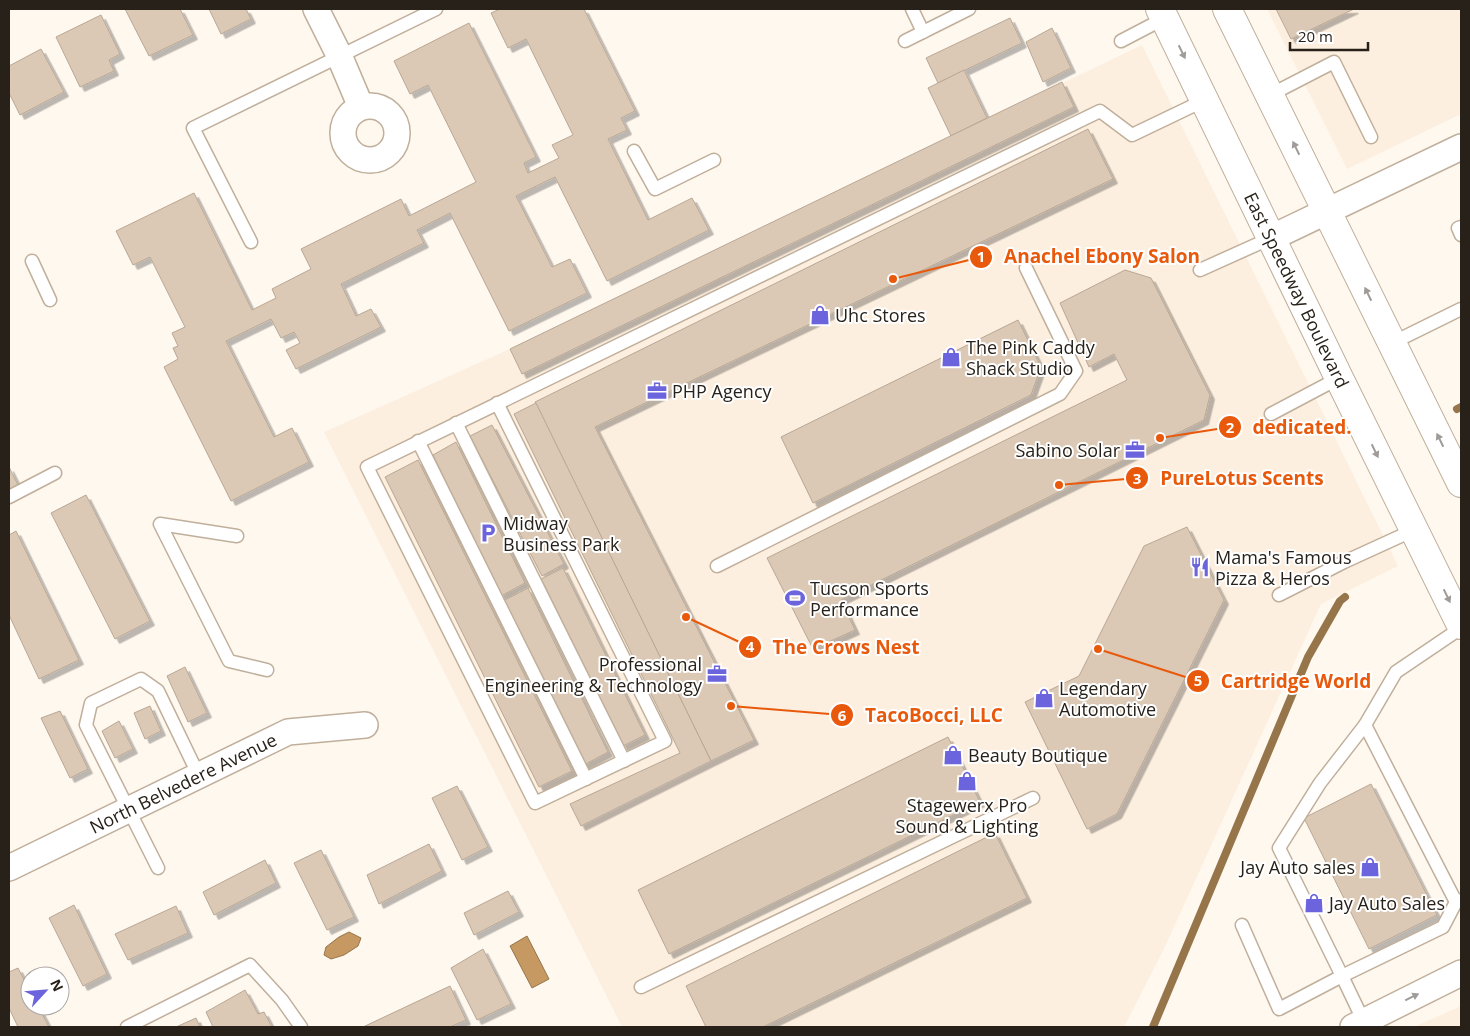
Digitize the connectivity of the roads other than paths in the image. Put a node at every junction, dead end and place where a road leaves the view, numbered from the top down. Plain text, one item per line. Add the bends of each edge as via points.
1 (316, 9) edge
2 (436, 9) edge
3 (912, 9) edge
4 (969, 9) edge
5 (1227, 9) edge
6 (1163, 13) edge
7 (924, 32) junction
8 (905, 41) dead end
9 (1121, 41) dead end
10 (339, 56) junction
11 (1270, 95) junction
12 (1206, 100) junction
13 (361, 107) dead end
14 (1371, 137) dead end
15 (1461, 147) edge
16 (634, 151) dead end
17 (714, 160) dead end
18 (1327, 210) junction
19 (1461, 227) edge
20 (1461, 235) edge
21 (1271, 238) junction
22 (250, 242) dead end
23 (32, 261) dead end
24 (1026, 268) dead end
25 (1200, 270) dead end
26 (50, 300) dead end
27 (1461, 309) edge
28 (1392, 343) junction
29 (1339, 378) junction
30 (497, 403) junction
31 (1271, 414) dead end
32 (456, 423) junction
33 (418, 442) junction
34 (55, 473) dead end
35 (1461, 483) edge
36 (9, 497) edge
37 (1414, 530) junction
38 (237, 536) dead end
39 (717, 566) dead end
40 (1279, 595) dead end
41 (1461, 625) edge
42 (1461, 628) edge
43 (267, 670) dead end
44 (365, 725) dead end
45 (1365, 725) junction
46 (624, 761) junction
47 (199, 776) junction
48 (586, 779) junction
49 (1033, 798) dead end
50 (128, 810) junction
51 (9, 868) edge
52 (158, 868) dead end
53 (1459, 901) edge
54 (1242, 925) dead end
55 (1461, 973) edge
56 (1342, 976) junction
57 (640, 987) dead end
58 (1368, 1023) edge
59 (127, 1027) edge
60 (302, 1027) edge

1 - 10 street
2 - 10 lane
3 - 7 lane
4 - 7 lane
5 - 11 main road
6 - 9 lane
6 -> 12 main road, East Speedway Boulevard
7 - 8 lane
10 - 13 street
10 - 22 lane via 193,128
11 - 14 lane via 1334,62
18 -> 11 main road
12 - 21 main road, East Speedway Boulevard
12 - 30 lane via 1132,135 1100,111
15 - 18 street
16 - 17 lane via 655,189
18 - 21 street
28 -> 18 main road
19 - 20 lane via 1458,228
21 - 25 lane
21 - 29 main road, East Speedway Boulevard
23 - 26 lane
24 - 39 lane via 1076,371 1060,394
27 - 28 lane
35 -> 28 main road
29 - 31 lane
29 -> 37 main road, East Speedway Boulevard
30 - 32 lane
30 - 46 lane via 665,741
32 - 33 lane
32 - 46 lane
33 - 48 lane
33 - 48 lane via 367,466 536,803
34 - 36 lane
37 - 40 lane
37 -> 41 main road, East Speedway Boulevard
38 - 43 lane via 160,524 230,661
42 - 45 lane via 1396,672
44 - 47 street, North Belvedere Avenue via 288,732
45 - 53 lane
45 - 56 lane via 1320,783 1278,848
46 - 48 lane
47 - 50 street, North Belvedere Avenue
47 - 50 lane via 158,691 141,679 124,687 91,703 86,725
49 - 57 lane
50 - 51 street, North Belvedere Avenue
50 - 52 lane
53 - 56 lane via 1443,927
54 - 56 lane via 1279,1009
58 -> 55 street
56 - 58 lane
59 - 60 lane via 250,965

